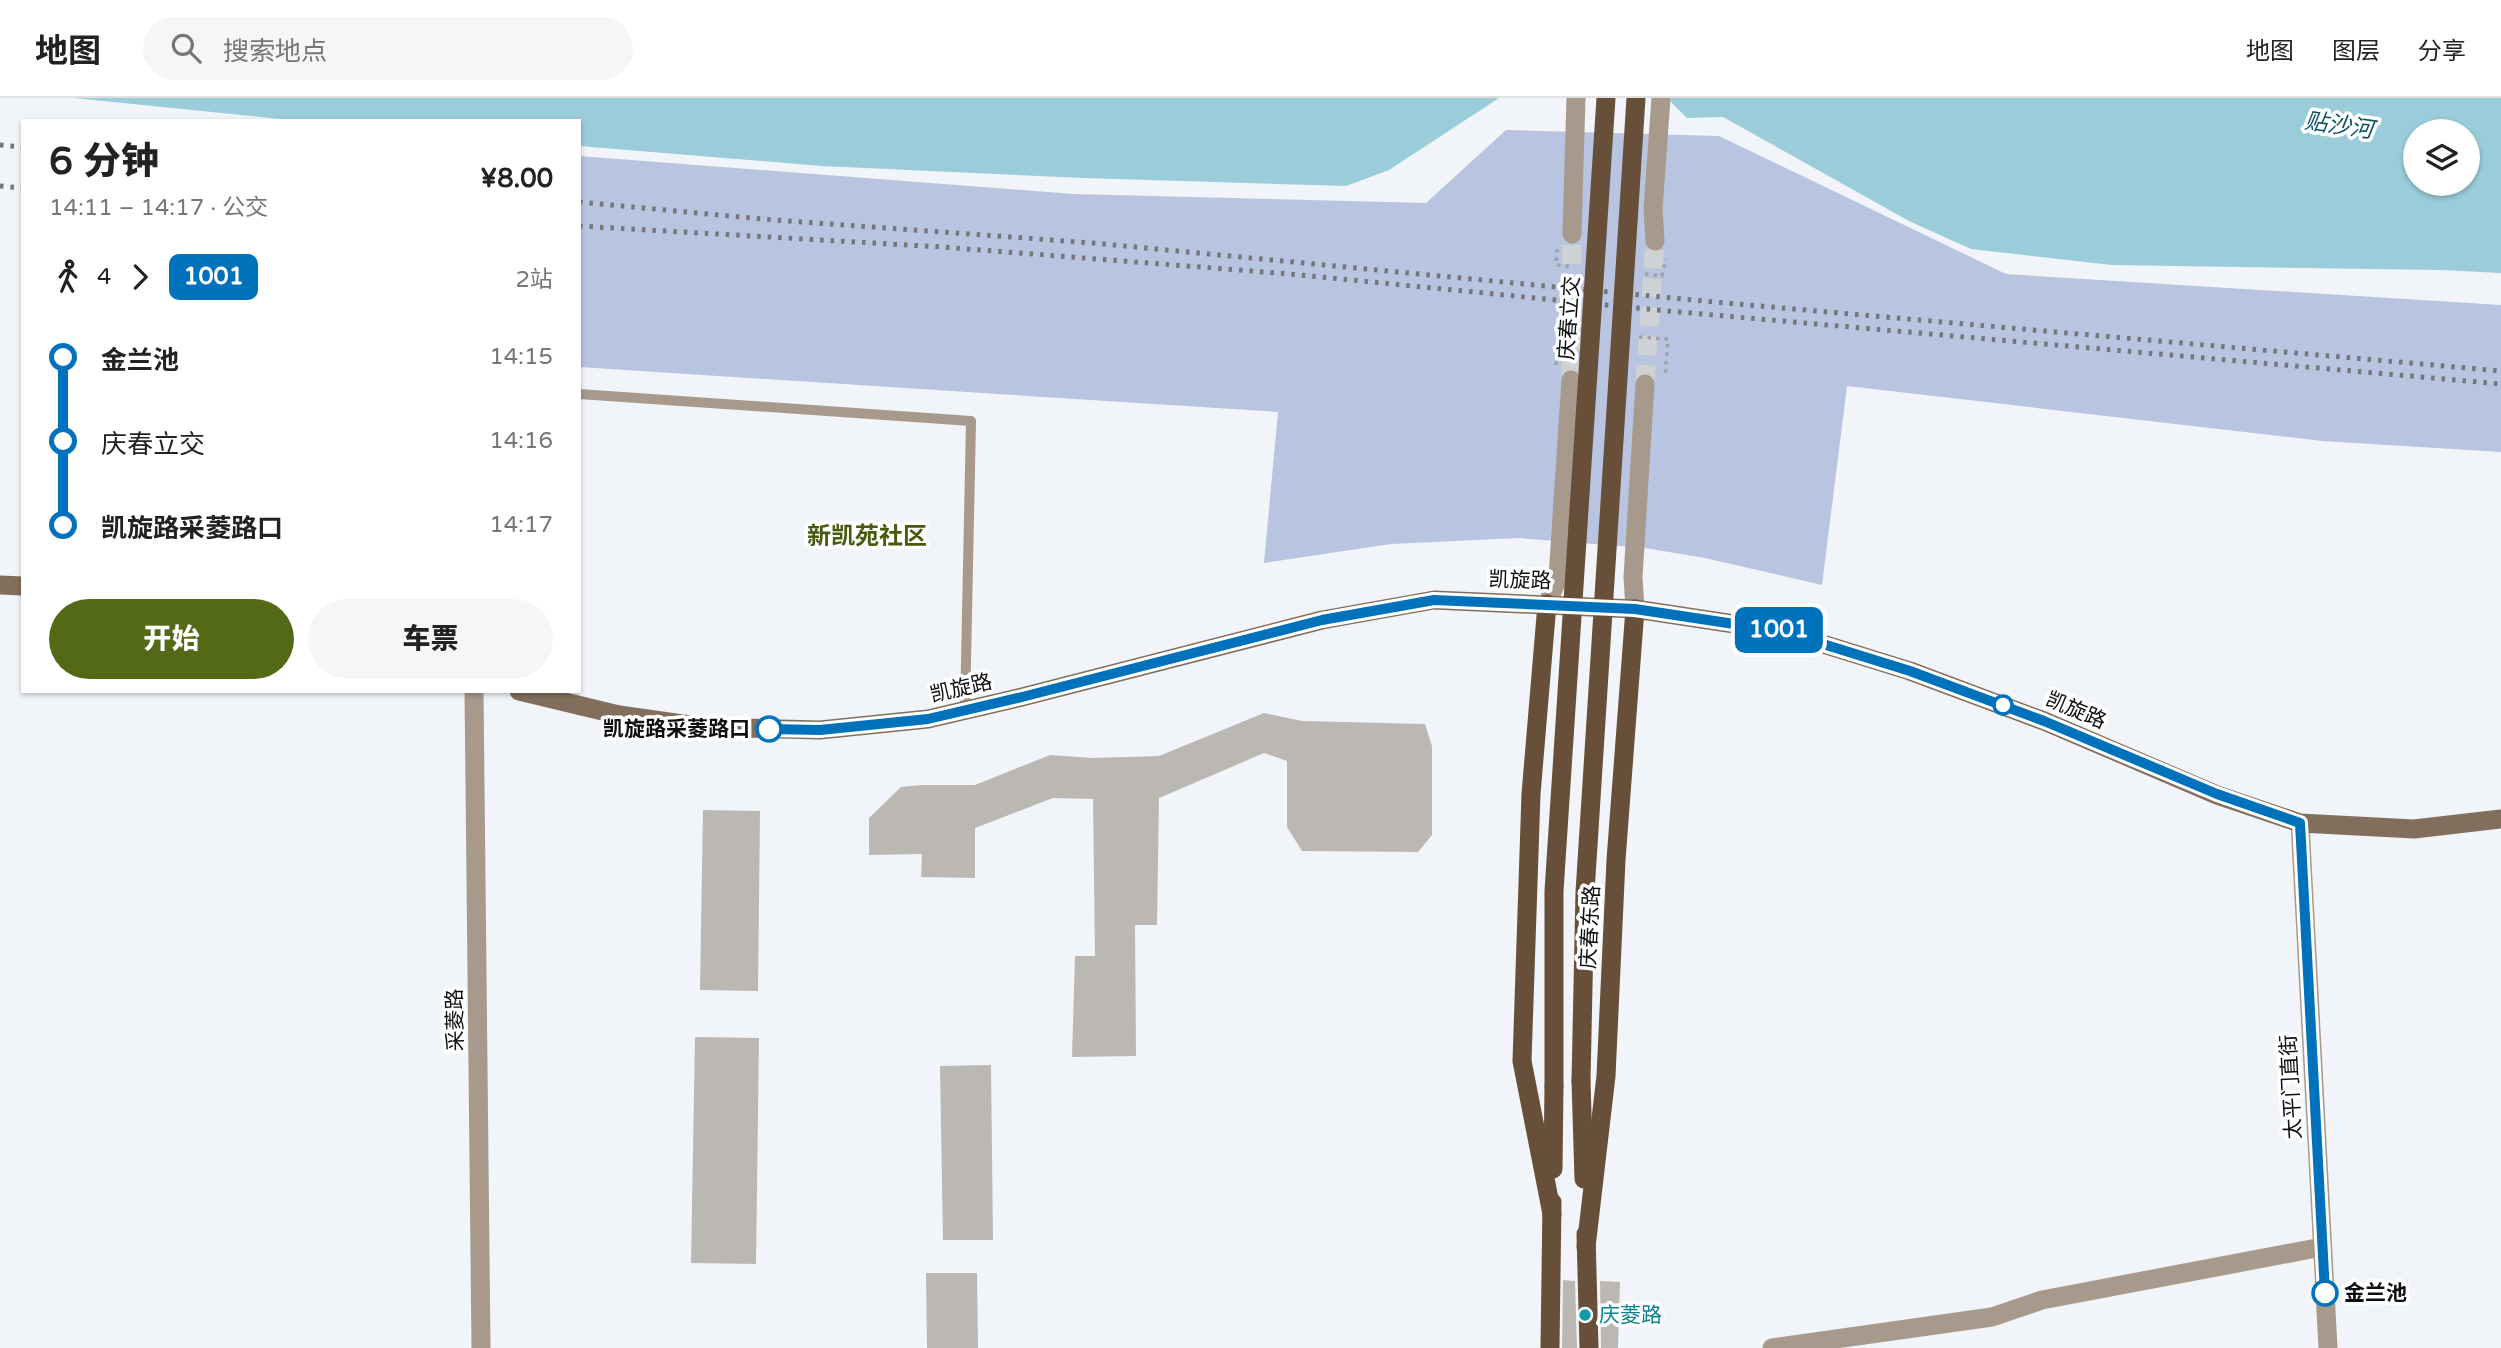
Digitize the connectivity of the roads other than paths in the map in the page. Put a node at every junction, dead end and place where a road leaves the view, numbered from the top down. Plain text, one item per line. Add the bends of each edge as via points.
1 (1576, 98) edge
2 (1606, 98) edge
3 (1636, 98) edge
4 (1661, 98) edge
5 (1572, 234) tunnel mouth
6 (1655, 241) tunnel mouth
7 (1571, 380) tunnel mouth
8 (1645, 384) tunnel mouth
9 (581, 394) edge
10 (0, 585) edge
11 (21, 586) edge
12 (1546, 604) junction
13 (1635, 609) junction
14 (474, 693) edge
15 (527, 693) edge
16 (965, 710) junction
17 (2501, 819) edge
18 (2300, 823) junction
19 (1552, 1214) junction
20 (1586, 1247) junction
21 (2322, 1247) junction
22 (481, 1348) edge
23 (1550, 1348) edge
24 (1589, 1348) edge
25 (1772, 1348) edge
26 (2328, 1348) edge

1 - 5 street
2 - 19 main road, 庆春立交, bridge via 1555,891
3 - 20 main road, 庆春东路, bridge via 1585,892 1581,1081
4 - 6 street
7 - 12 street via 1558,578
8 - 13 street
9 - 16 lane via 971,421
10 - 11 main road
12 - 13 main road, 凯旋路
12 - 16 main road, 凯旋路 via 1434,600 1322,620
12 - 19 main road via 1531,794 1522,1061
13 - 18 main road, 凯旋路 via 1781,631 1910,671
13 - 20 main road, 庆春东路 via 1606,1076
14 - 22 street, 采菱路
15 - 16 main road, 凯旋路 via 619,715 704,727 820,730 928,719
17 - 18 main road, 凯旋路 via 2414,829
18 - 21 street, 太平门直街
19 - 23 main road
20 - 24 main road, 庆春东路
21 - 25 street via 2042,1300 1992,1317
21 - 26 street, 太平门直街

